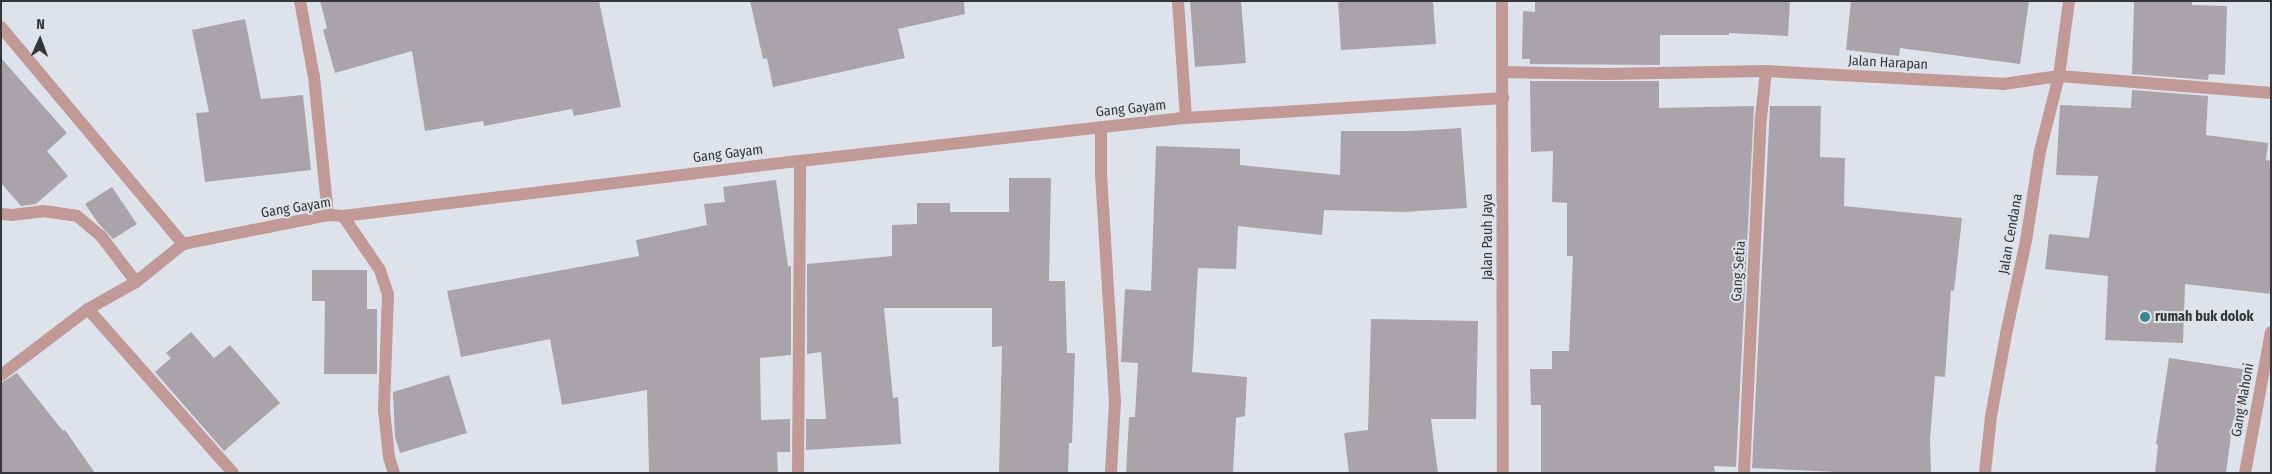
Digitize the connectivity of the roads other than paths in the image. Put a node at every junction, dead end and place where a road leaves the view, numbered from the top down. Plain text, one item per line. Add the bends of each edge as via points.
1 (300, 1) edge
2 (1178, 1) edge
3 (1502, 1) edge
4 (2069, 1) edge
5 (1, 27) edge
6 (1502, 72) junction
7 (1766, 72) junction
8 (2059, 76) junction
9 (2271, 93) edge
10 (1503, 98) junction
11 (1186, 118) junction
12 (1101, 127) junction
13 (800, 161) junction
14 (1, 214) edge
15 (328, 215) junction
16 (342, 216) junction
17 (183, 244) junction
18 (136, 282) junction
19 (88, 309) junction
20 (2271, 332) edge
21 (1, 375) edge
22 (233, 473) edge
23 (394, 473) edge
24 (798, 473) edge
25 (1111, 473) edge
26 (1503, 473) edge
27 (1744, 473) edge
28 (1985, 473) edge
29 (2245, 473) edge

1 - 15 street via 314,77
2 - 11 street
3 - 6 street, Jalan Pauh Jaya
4 - 8 street, Jalan Cendana
5 - 17 street
6 - 7 street, Jalan Harapan
6 - 10 street, Jalan Pauh Jaya
7 - 8 street, Jalan Harapan via 2003,84
7 - 27 street, Gang Setia
8 - 9 street, Jalan Harapan
8 - 28 street, Jalan Cendana via 2040,151 2026,241 1991,416
10 - 11 street, Gang Gayam
10 - 26 street, Jalan Pauh Jaya
11 - 12 street, Gang Gayam
12 - 13 street, Gang Gayam
12 - 25 street via 1115,401
13 - 16 street, Gang Gayam
13 - 24 street
14 - 18 street via 43,211 77,216 101,236
15 - 16 street, Gang Gayam
15 - 17 street, Gang Gayam
16 - 23 street via 380,270 388,294 384,410
17 - 18 street, Gang Gayam
18 - 19 street, Gang Gayam
19 - 21 street, Gang Gayam
19 - 22 street
20 - 29 street, Gang Mahoni

